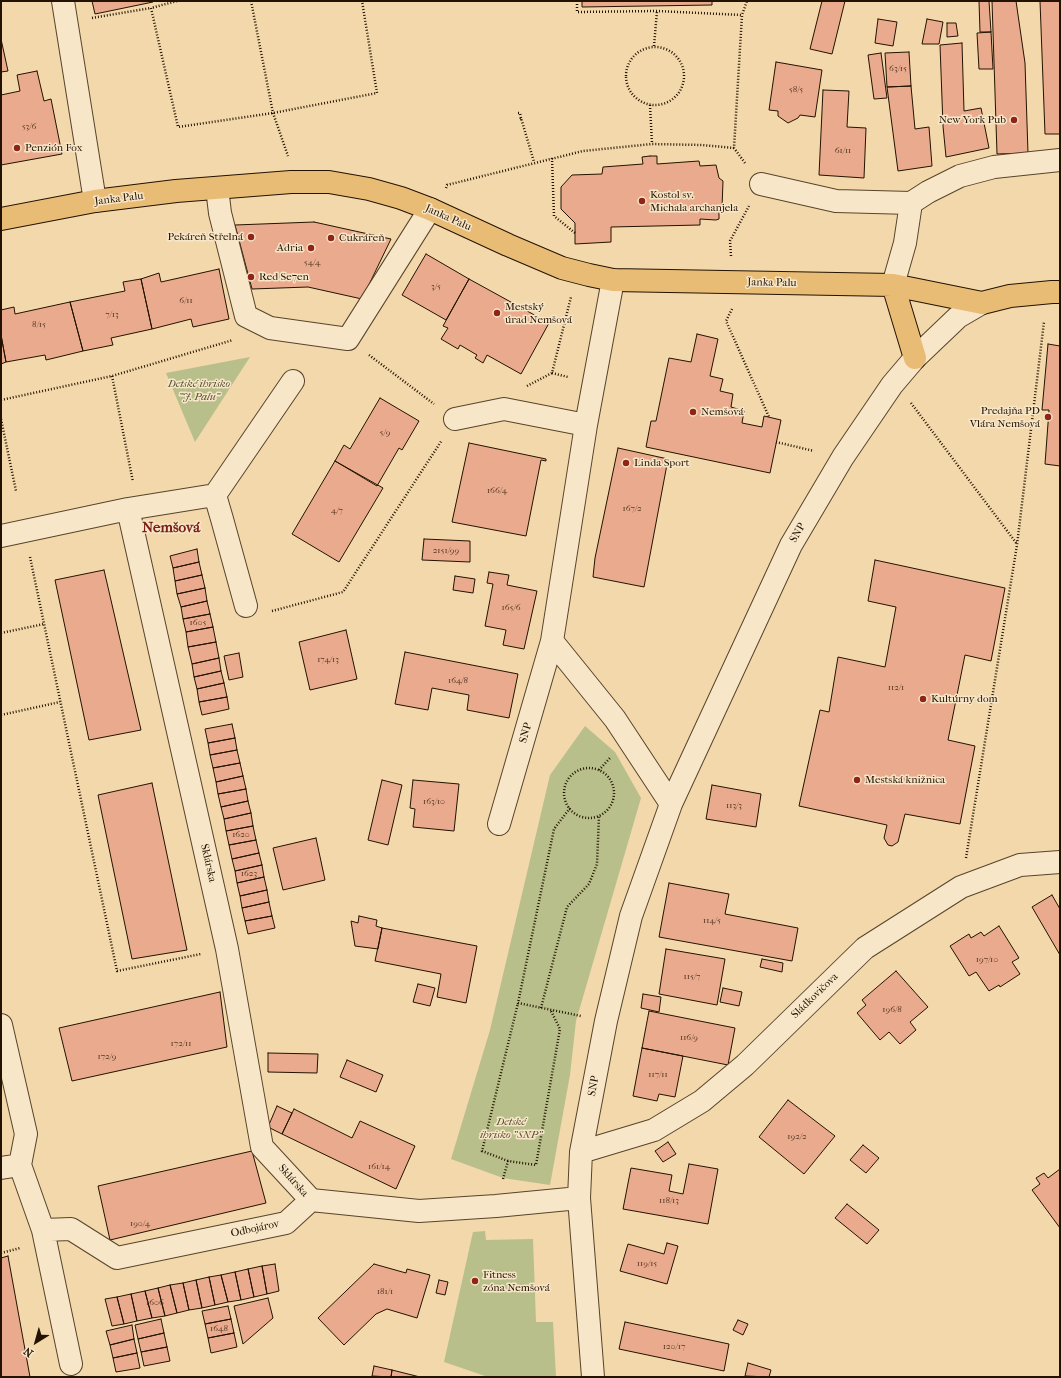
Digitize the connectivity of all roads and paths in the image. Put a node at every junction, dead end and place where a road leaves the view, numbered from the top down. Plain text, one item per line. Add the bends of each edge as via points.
1 (63, 1) edge
2 (177, 1) edge
3 (251, 1) edge
4 (362, 1) edge
5 (577, 1) edge
6 (747, 1) edge
7 (151, 8) junction
8 (657, 11) junction
9 (742, 14) junction
10 (67, 23) junction
11 (654, 46) junction
12 (650, 105) junction
13 (273, 113) junction
14 (518, 113) dead end
15 (652, 144) junction
16 (289, 158) dead end
17 (552, 158) junction
18 (1060, 160) edge
19 (534, 162) junction
20 (761, 184) joint
21 (216, 188) junction
22 (920, 198) junction
23 (95, 201) junction
24 (430, 209) junction
25 (1, 219) edge
26 (575, 233) dead end
27 (731, 259) dead end
28 (613, 280) junction
29 (893, 285) junction
30 (1060, 292) edge
31 (571, 294) dead end
32 (982, 302) junction
33 (735, 303) dead end
34 (1044, 322) dead end
35 (270, 328) junction
36 (348, 339) junction
37 (915, 358) junction
38 (112, 376) junction
39 (293, 381) dead end
40 (908, 399) dead end
41 (1, 400) edge
42 (504, 409) junction
43 (769, 417) dead end
44 (1, 419) edge
45 (455, 419) junction
46 (586, 425) junction
47 (776, 442) dead end
48 (814, 451) dead end
49 (16, 491) dead end
50 (214, 495) junction
51 (133, 509) junction
52 (25, 531) junction
53 (1, 536) edge
54 (1017, 544) junction
55 (246, 606) joint
56 (44, 624) junction
57 (1, 633) edge
58 (552, 641) junction
59 (60, 702) junction
60 (1, 714) edge
61 (612, 757) dead end
62 (600, 770) junction
63 (671, 804) junction
64 (570, 808) junction
65 (599, 816) junction
66 (499, 824) dead end
67 (1060, 862) edge
68 (961, 887) junction
69 (227, 948) junction
70 (518, 1003) junction
71 (541, 1008) junction
72 (551, 1010) junction
73 (606, 1021) junction
74 (1, 1025) edge
75 (581, 1152) junction
76 (508, 1161) junction
77 (10, 1166) edge
78 (579, 1198) junction
79 (311, 1200) junction
80 (496, 1206) junction
81 (43, 1230) junction
82 (71, 1364) dead end
83 (593, 1377) edge

1 - 10 street
2 - 7 path
3 - 13 path
4 - 13 path via 377,93
5 - 8 path via 577,12
6 - 9 path
7 - 10 path
7 - 13 path via 178,127
8 - 9 path
8 - 11 path
9 - 15 path via 734,148
10 - 23 street
11 - 12 path via 644,48 634,55 627,66 626,78 630,90 638,100
11 - 12 path via 665,48 675,54 685,73 680,93 663,104
12 - 15 path
13 - 16 path
14 - 19 path
15 - 17 path via 583,150
17 - 19 path
17 - 26 path via 554,216
18 - 22 street via 987,169 960,176
19 - 24 path via 447,185
20 - 22 street via 836,201
20 - 27 path via 730,241
21 - 23 main road, Janka Palu
21 - 24 main road, Janka Palu via 291,182 329,182 368,188
21 - 35 street via 246,316
22 - 29 street
23 - 25 main road, Janka Palu
24 - 28 main road, Janka Palu via 562,268
24 - 36 street
28 - 29 main road, Janka Palu
28 - 46 street, SNP
29 - 32 main road, Janka Palu
29 - 37 main road
30 - 32 main road via 1010,296
31 - 42 path via 552,373 511,394
32 - 37 street, SNP via 958,317
33 - 43 path via 726,321
34 - 54 path
35 - 36 street
35 - 38 path
36 - 45 path
37 - 63 street, SNP via 892,385 843,457 791,545
38 - 41 path
38 - 51 path
39 - 50 street
40 - 54 path
42 - 45 street
42 - 46 street
44 - 49 path
45 - 55 path via 343,592 249,616
46 - 58 street, SNP
47 - 48 path
50 - 51 street
50 - 55 street
51 - 52 street
51 - 69 street, Sklárska
52 - 53 street
52 - 56 path
54 - 68 path
56 - 57 path
56 - 59 path
58 - 63 street via 615,719
58 - 66 street, SNP
59 - 60 path
59 - 69 path via 117,971
61 - 62 path
62 - 64 path via 583,769 568,779 564,796
62 - 65 path via 611,781 614,798 606,812
63 - 73 street, SNP via 631,916
64 - 65 path via 585,818
64 - 70 path via 554,829
65 - 71 path via 597,864 589,884 567,907
67 - 68 street, Sládkovičova via 1020,865
68 - 75 street, Sládkovičova via 865,948 745,1065 702,1101 654,1130
69 - 79 street, Sklárska via 262,1147
70 - 71 path
70 - 76 path via 482,1151
71 - 72 path
72 - 73 path
72 - 76 path via 560,1029 536,1165
73 - 75 street, SNP
74 - 77 street via 26,1134
75 - 78 street, SNP
76 - 80 path
77 - 81 street
78 - 80 street
78 - 83 street, SNP
79 - 80 street via 419,1211
79 - 81 street, Odbojárov via 286,1223 117,1258 70,1229
81 - 82 street

